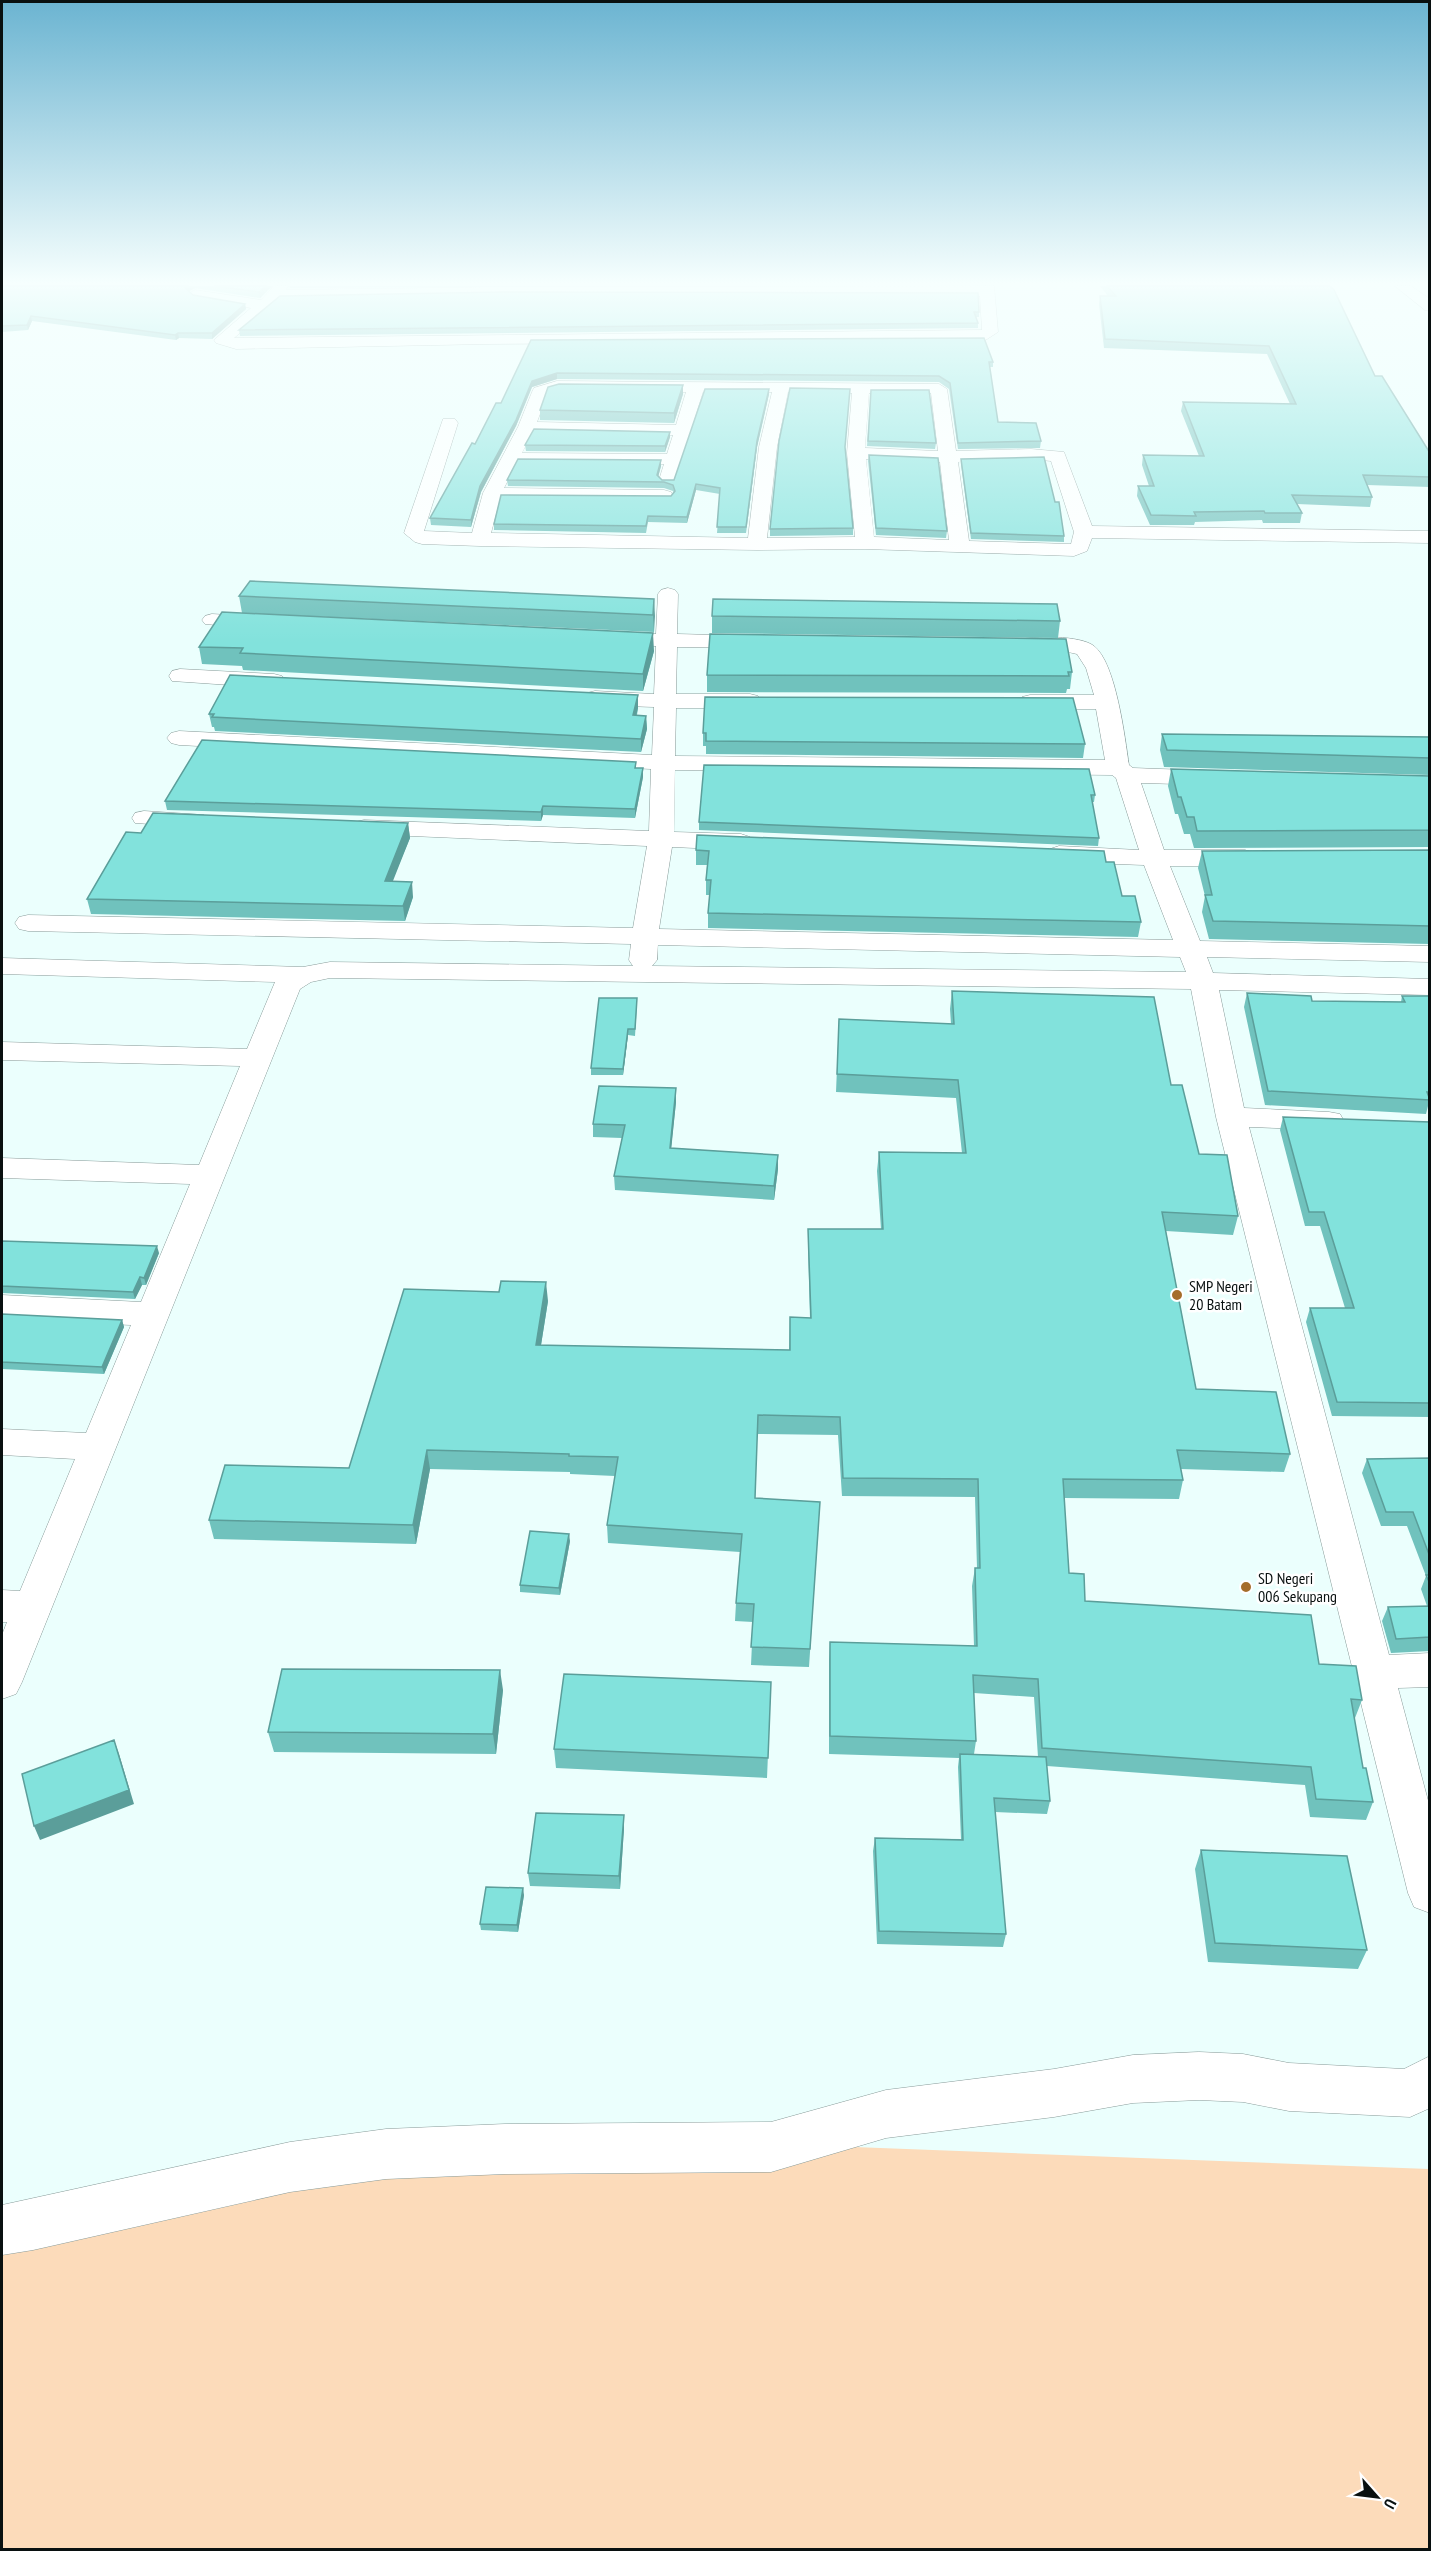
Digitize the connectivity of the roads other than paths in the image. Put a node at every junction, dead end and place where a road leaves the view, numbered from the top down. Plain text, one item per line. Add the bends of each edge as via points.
1 (535, 405) edge
2 (690, 405) edge
3 (777, 405) edge
4 (860, 405) edge
5 (941, 405) edge
6 (449, 423) dead end
7 (527, 427) junction
8 (681, 430) junction
9 (856, 453) junction
10 (948, 457) junction
11 (510, 458) junction
12 (673, 459) junction
13 (492, 493) junction
14 (664, 496) junction
15 (663, 530) junction
16 (1084, 532) junction
17 (1430, 537) edge
18 (480, 540) junction
19 (866, 543) junction
20 (757, 544) junction
21 (960, 547) junction
22 (668, 594) dead end
23 (212, 620) dead end
24 (284, 624) edge
25 (595, 638) edge
26 (667, 641) junction
27 (772, 642) edge
28 (1006, 645) edge
29 (180, 676) dead end
30 (298, 682) edge
31 (570, 696) edge
32 (665, 701) junction
33 (772, 701) edge
34 (1011, 702) edge
35 (1106, 702) junction
36 (179, 738) dead end
37 (663, 763) junction
38 (1122, 772) junction
39 (1243, 779) edge
40 (144, 818) dead end
41 (215, 821) edge
42 (344, 826) edge
43 (661, 839) junction
44 (766, 843) edge
45 (1037, 854) edge
46 (1154, 858) junction
47 (1274, 858) edge
48 (28, 923) dead end
49 (645, 938) junction
50 (1190, 949) junction
51 (1430, 954) edge
52 (2, 966) edge
53 (641, 974) junction
54 (303, 975) junction
55 (1203, 981) junction
56 (1430, 987) edge
57 (2, 1051) edge
58 (256, 1058) junction
59 (1231, 1117) junction
60 (1359, 1122) edge
61 (2, 1168) edge
62 (209, 1175) junction
63 (2, 1306) edge
64 (154, 1314) junction
65 (2, 1442) edge
66 (99, 1447) junction
67 (17, 1607) edge
68 (1430, 1670) edge
69 (1372, 1672) junction
70 (2, 1682) edge
71 (1430, 1893) edge
72 (1430, 2079) edge
73 (2, 2230) edge

1 - 7 street
2 - 8 street
3 - 20 street
4 - 9 street
5 - 10 street
6 - 18 street via 414,533 422,538
7 - 8 street
7 - 11 street
8 - 12 street
9 - 10 street
9 - 19 street
10 - 16 street via 1058,456
10 - 21 street
11 - 12 street
11 - 13 street
12 - 14 street
13 - 14 street
13 - 18 street
14 - 15 street
15 - 18 street
15 - 20 street
16 - 17 street
16 - 21 street via 1080,547 1074,550
19 - 20 street
19 - 21 street
22 - 26 street
23 - 24 street
25 - 26 street
26 - 27 street
26 - 32 street
28 - 35 street via 1086,649 1094,657
29 - 30 street
31 - 32 street
32 - 33 street
32 - 37 street
34 - 35 street
35 - 38 street
36 - 37 street
37 - 38 street
37 - 43 street
38 - 39 street
38 - 46 street
40 - 41 street
42 - 43 street
43 - 44 street
43 - 49 street
45 - 46 street
46 - 47 street
46 - 50 street
48 - 49 street
49 - 50 street
49 - 53 street
50 - 51 street
50 - 55 street
52 - 54 street
53 - 54 street via 330,970
53 - 55 street
54 - 58 street via 288,984
55 - 56 street
55 - 59 street
57 - 58 street
58 - 62 street
59 - 60 street
59 - 69 street
61 - 62 street
62 - 64 street
63 - 64 street
64 - 66 street
65 - 66 street
66 - 67 street
67 - 70 street
68 - 69 street
69 - 71 street
72 - 73 street via 1410,2093 1288,2087 1244,2078 1133,2079 886,2114 771,2147 386,2154 290,2167

